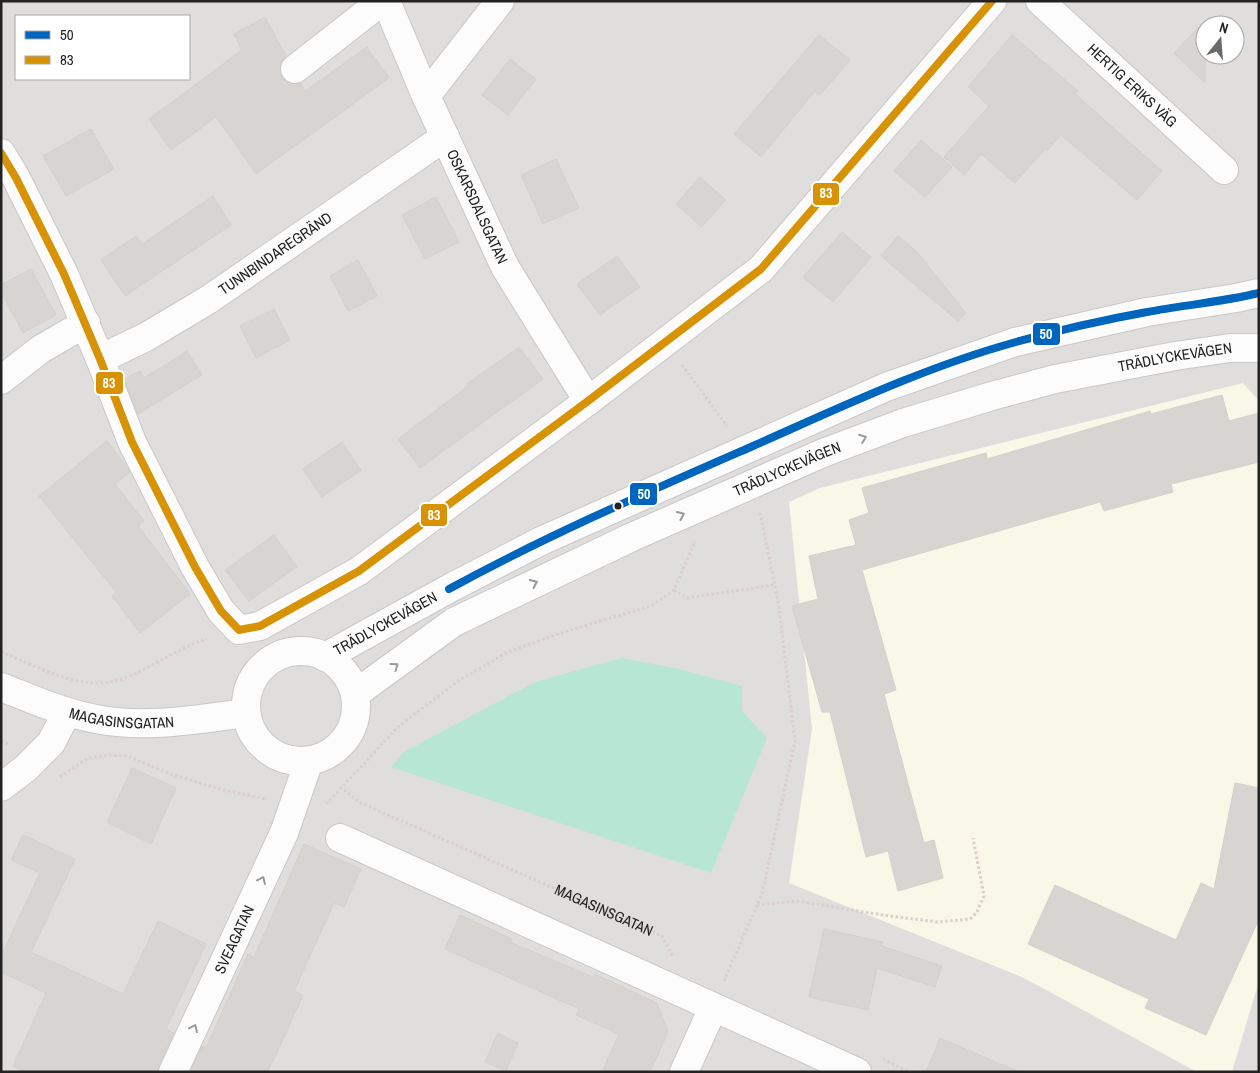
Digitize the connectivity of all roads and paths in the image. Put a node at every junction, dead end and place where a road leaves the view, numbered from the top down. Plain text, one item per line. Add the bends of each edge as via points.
1 (382, 1) edge
2 (386, 1) edge
3 (500, 1) edge
4 (992, 1) edge
5 (1040, 1) edge
6 (295, 69) dead end
7 (426, 96) junction
8 (445, 137) junction
9 (1, 153) edge
10 (1224, 170) dead end
11 (1259, 293) edge
12 (86, 323) junction
13 (666, 342) junction
14 (1259, 348) edge
15 (100, 359) junction
16 (1, 380) edge
17 (588, 402) junction
18 (731, 431) dead end
19 (759, 506) dead end
20 (698, 537) dead end
21 (774, 585) junction
22 (674, 590) junction
23 (239, 630) junction
24 (1, 652) edge
25 (325, 657) junction
26 (1, 687) edge
27 (355, 694) junction
28 (67, 712) junction
29 (246, 713) junction
30 (1, 741) edge
31 (34, 760) junction
32 (309, 761) junction
33 (1, 787) edge
34 (340, 787) junction
35 (293, 805) junction
36 (340, 838) dead end
37 (973, 838) dead end
38 (757, 904) junction
39 (674, 959) dead end
40 (713, 1008) junction
41 (867, 1064) edge
42 (173, 1072) edge
43 (684, 1072) edge
44 (909, 1072) edge

1 - 6 street
2 - 7 street, OSKARSDALSGATAN
3 - 7 street
4 - 13 street via 761,270
5 - 10 street, HERTIG ERIKS VÄG
7 - 8 street, OSKARSDALSGATAN
8 - 15 street, TUNNBINDAREGRÄND via 208,300 146,337
8 - 17 street, OSKARSDALSGATAN via 505,267
9 - 12 street
11 - 25 street, TRÄDLYCKEVÄGEN via 1147,312 1015,342 886,388 541,541
12 - 15 street
12 - 16 street via 41,349
13 - 17 street
13 - 18 path
27 -> 14 street, TRÄDLYCKEVÄGEN via 454,622 623,541 823,453 903,423 1055,379 1175,356 1230,348
15 - 23 street via 132,442 195,567 220,611
17 - 23 street via 359,572 260,626
19 - 21 path
20 - 22 path
21 - 22 path via 687,598
21 - 38 path via 795,741 762,894
22 - 34 path via 652,606 508,652 461,679 399,726
23 - 24 path via 203,640 124,678 103,684 65,678
25 - 27 street, TRÄDLYCKEVÄGEN via 345,672
25 - 29 street, TRÄDLYCKEVÄGEN via 300,651 275,658 255,675 249,687
26 - 28 street, MAGASINSGATAN
27 - 32 street, TRÄDLYCKEVÄGEN via 357,709 347,738 324,757
28 - 29 street, MAGASINSGATAN via 96,720 129,722
28 - 31 street via 51,743
29 - 32 street, TRÄDLYCKEVÄGEN via 254,734 268,750 280,758
30 - 31 path
31 - 33 street
31 - 35 path via 59,778 88,758 127,756 219,789
32 - 35 street
34 - 35 path via 319,813
34 - 39 path, MAGASINSGATAN via 361,803 662,936
42 -> 35 street, SVEAGATAN via 284,833
36 - 40 street
37 - 38 path via 984,896 970,919 938,922 797,901
38 - 40 path
40 - 41 street
40 - 43 street
41 - 44 path

